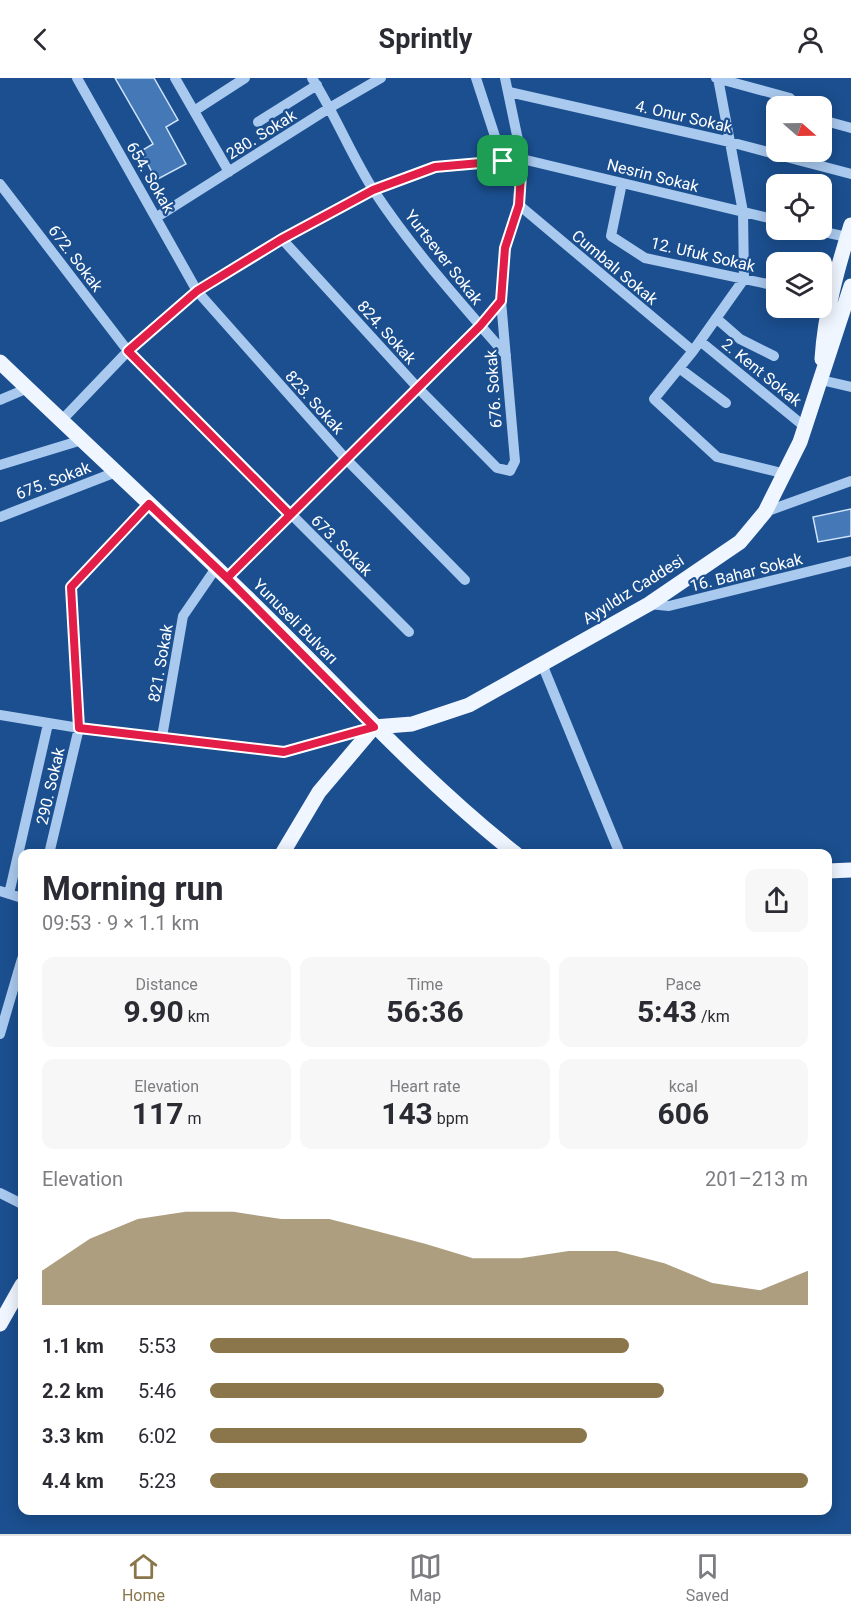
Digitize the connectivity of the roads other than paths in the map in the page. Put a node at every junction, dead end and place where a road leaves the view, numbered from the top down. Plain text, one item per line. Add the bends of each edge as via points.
1 (77, 78) edge
2 (175, 78) edge
3 (245, 78) edge
4 (381, 78) edge
5 (476, 78) edge
6 (505, 78) edge
7 (717, 78) edge
8 (314, 81) edge
9 (509, 92) junction
10 (783, 96) edge
11 (331, 107) junction
12 (194, 111) junction
13 (258, 122) dead end
14 (832, 123) edge
15 (851, 128) edge
16 (730, 142) junction
17 (522, 159) junction
18 (503, 161) junction
19 (229, 172) junction
20 (851, 174) edge
21 (622, 183) junction
22 (0, 184) edge
23 (373, 190) junction
24 (519, 205) junction
25 (743, 212) junction
26 (157, 217) junction
27 (766, 217) edge
28 (832, 230) edge
29 (849, 231) edge
30 (282, 239) junction
31 (744, 279) junction
32 (832, 280) edge
33 (766, 284) edge
34 (851, 286) edge
35 (197, 291) junction
36 (501, 301) junction
37 (716, 318) junction
38 (825, 318) edge
39 (480, 326) junction
40 (700, 341) junction
41 (128, 351) junction
42 (693, 351) junction
43 (506, 356) junction
44 (774, 356) dead end
45 (0, 362) edge
46 (679, 368) junction
47 (821, 380) junction
48 (851, 387) edge
49 (28, 388) junction
50 (418, 388) junction
51 (0, 400) edge
52 (726, 403) dead end
53 (61, 421) junction
54 (805, 427) junction
55 (82, 440) junction
56 (346, 459) junction
57 (0, 465) edge
58 (497, 468) joint
59 (116, 472) junction
60 (786, 474) junction
61 (851, 481) edge
62 (149, 504) junction
63 (765, 512) junction
64 (290, 515) junction
65 (0, 517) edge
66 (851, 561) edge
67 (222, 573) junction
68 (465, 580) dead end
69 (649, 603) junction
70 (409, 632) dead end
71 (542, 664) junction
72 (0, 715) edge
73 (48, 724) junction
74 (374, 727) junction
75 (79, 728) junction
76 (162, 737) junction
77 (50, 849) edge
78 (285, 849) edge
79 (510, 849) edge
80 (618, 849) edge
81 (851, 870) edge
82 (832, 871) edge
83 (5, 893) edge
84 (18, 970) edge
85 (5, 1004) edge
86 (0, 1034) edge
87 (0, 1193) edge
88 (18, 1202) edge
89 (18, 1293) edge
90 (0, 1324) edge

1 - 26 street, 654. Sokak
2 - 12 street
3 - 12 street
4 - 11 street, 280. Sokak
5 - 18 street
6 - 9 street, 676. Sokak
7 - 10 street
7 - 16 street
8 - 11 street, Yurtsever Sokak
8 - 13 street
9 - 16 street, 4. Onur Sokak
9 - 17 street, 676. Sokak
11 - 19 street, 280. Sokak
11 - 23 street, Yurtsever Sokak
12 - 19 street
14 - 15 street
16 - 20 street, 4. Onur Sokak
16 - 25 street
17 - 18 street, Nesrin Sokak
17 - 21 street, Nesrin Sokak
17 - 24 street, 676. Sokak
18 - 23 street, Nesrin Sokak via 435,167
19 - 26 street, 280. Sokak
21 - 25 street, Nesrin Sokak
21 - 31 street, 12. Ufuk Sokak via 611,236 645,258
22 - 41 street, 672. Sokak
23 - 30 street, Nesrin Sokak
23 - 39 street, Yurtsever Sokak via 439,279
24 - 36 street, 676. Sokak via 505,248
24 - 42 street, Cumbalı Sokak
25 - 27 street, Nesrin Sokak
25 - 31 street
26 - 35 street, 654. Sokak
28 - 29 street
29 - 32 main road, Ayyıldız Caddesi
30 - 35 street, Nesrin Sokak
30 - 50 street, 824. Sokak
31 - 33 street, 12. Ufuk Sokak
31 - 37 street
34 - 47 main road, Ayyıldız Caddesi
35 - 41 street, Nesrin Sokak
35 - 56 street, 823. Sokak
36 - 39 street, 821. Sokak
36 - 43 street, 676. Sokak
37 - 40 street
37 - 44 street via 740,339
38 - 47 main road, Ayyıldız Caddesi
39 - 43 street, Yurtsever Sokak
39 - 50 street, 821. Sokak
40 - 42 street
40 - 54 street, 2. Kent Sokak
41 - 53 street, Nesrin Sokak
41 - 64 street, 673. Sokak
42 - 46 street
43 - 58 street, 676. Sokak via 514,461 510,471
45 - 49 main road, Yunuseli Bulvarı
46 - 52 street
46 - 60 street via 654,399 717,457
47 - 48 street
47 - 54 main road, Ayyıldız Caddesi
49 - 51 street
49 - 53 main road, Yunuseli Bulvarı
50 - 56 street, 821. Sokak
50 - 58 street, 824. Sokak
53 - 55 main road, Yunuseli Bulvarı
54 - 60 main road, Ayyıldız Caddesi
55 - 57 street
55 - 59 main road, Yunuseli Bulvarı
56 - 64 street, 821. Sokak
56 - 68 street, 823. Sokak
59 - 62 main road, Yunuseli Bulvarı
59 - 65 street, 675. Sokak
60 - 63 main road, Ayyıldız Caddesi
61 - 63 street
62 - 67 main road, Yunuseli Bulvarı
62 - 75 street, 290. Sokak via 71,587
63 - 69 main road, Ayyıldız Caddesi via 740,542
64 - 67 street, 821. Sokak
64 - 70 street, 673. Sokak
66 - 69 street, 16. Bahar Sokak via 669,606
67 - 74 main road, Yunuseli Bulvarı
67 - 76 street, 821. Sokak via 183,616
69 - 71 main road, Ayyıldız Caddesi
71 - 74 main road, Ayyıldız Caddesi via 469,705 412,724
71 - 80 street
72 - 73 street
73 - 75 street
73 - 83 street
74 - 76 street via 284,752
74 - 78 main road via 319,792
74 - 79 main road, Yunuseli Bulvarı
75 - 76 street
75 - 77 street, 290. Sokak
81 - 82 main road
84 - 85 street
85 - 86 street
87 - 88 street
89 - 90 main road

